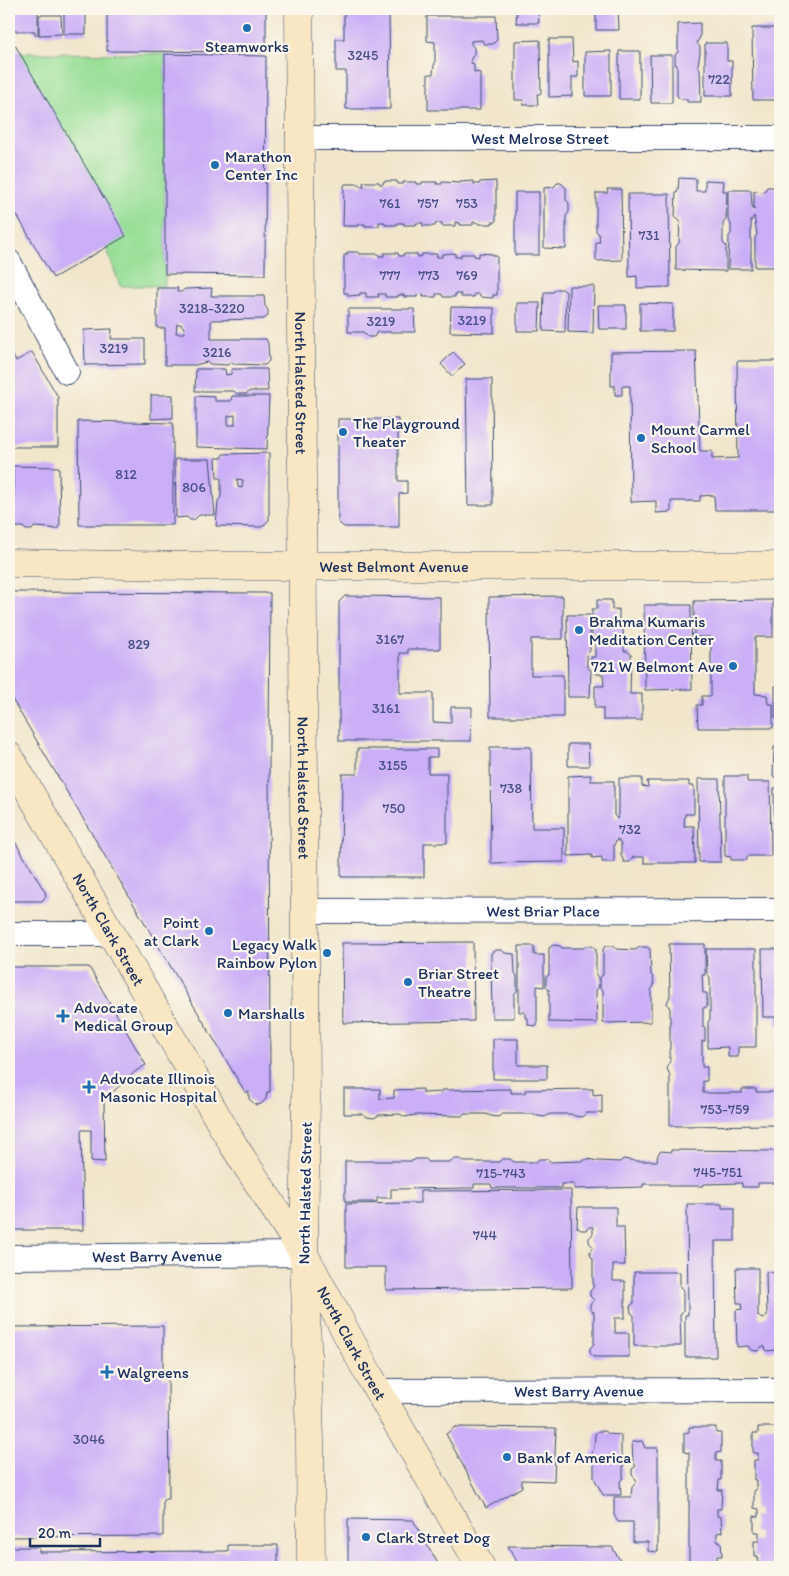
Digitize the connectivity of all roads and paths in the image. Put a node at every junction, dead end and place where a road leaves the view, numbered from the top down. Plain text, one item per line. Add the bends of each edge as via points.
1 (299, 9) edge
2 (300, 138) junction
3 (780, 138) edge
4 (9, 262) edge
5 (67, 372) dead end
6 (9, 563) edge
7 (302, 566) junction
8 (780, 566) edge
9 (9, 756) edge
10 (780, 910) edge
11 (304, 911) junction
12 (9, 934) edge
13 (111, 934) junction
14 (304, 1254) junction
15 (9, 1257) edge
16 (379, 1390) junction
17 (780, 1390) edge
18 (311, 1567) edge
19 (481, 1567) edge

1 - 2 main road, North Halsted Street
2 - 3 street, West Melrose Street
2 - 7 main road, North Halsted Street
4 - 5 street
6 - 7 main road, West Belmont Avenue
7 - 8 main road, West Belmont Avenue
7 - 11 main road, North Halsted Street
9 - 13 main road, North Clark Street
10 - 11 street, West Briar Place
11 - 14 main road, North Halsted Street
12 - 13 street
13 - 14 main road, North Clark Street via 234,1146
14 - 15 street, West Barry Avenue
14 - 16 main road, North Clark Street
14 - 18 main road, North Halsted Street
16 - 17 street, West Barry Avenue
16 - 19 main road, North Clark Street

